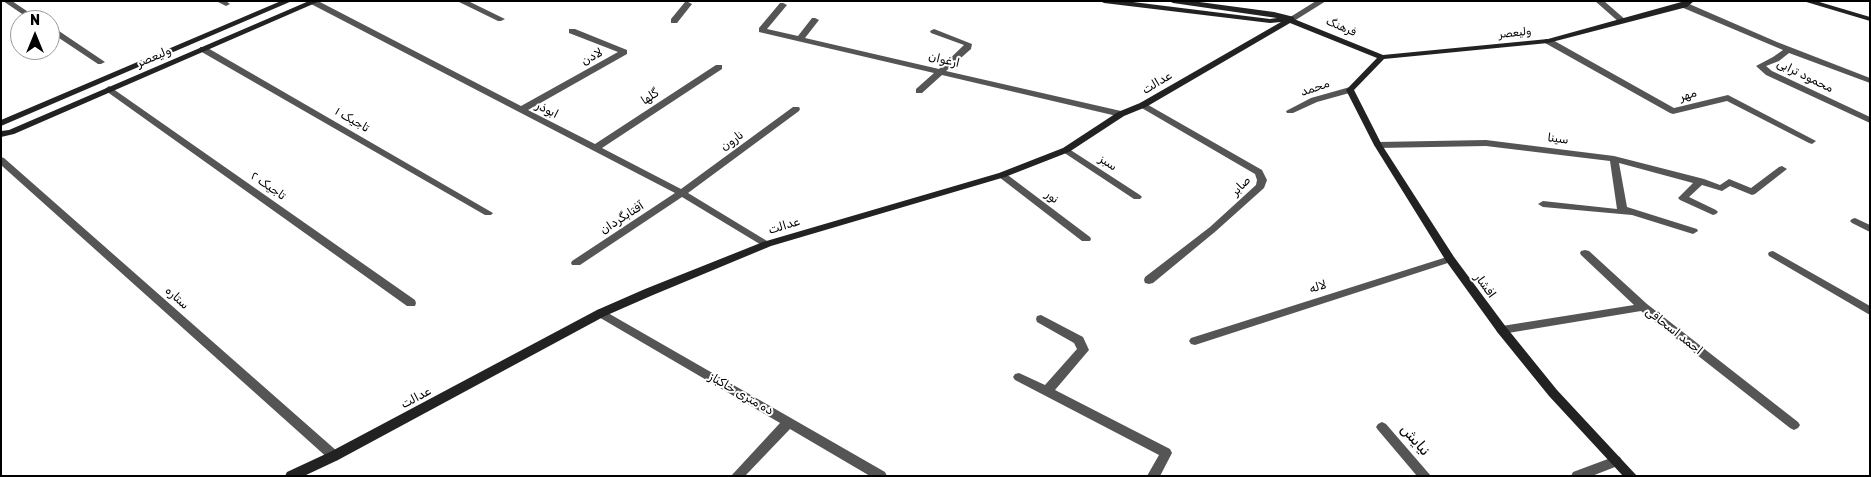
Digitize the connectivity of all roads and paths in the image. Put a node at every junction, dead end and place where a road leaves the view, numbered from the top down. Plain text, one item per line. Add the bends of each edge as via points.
1 (7, 1) edge
2 (288, 1) edge
3 (461, 1) edge
4 (680, 1) edge
5 (1104, 1) edge
6 (1173, 1) edge
7 (1322, 1) edge
8 (1599, 1) edge
9 (1807, 1) edge
10 (315, 2) edge
11 (690, 3) edge
12 (1687, 3) edge
13 (783, 5) dead end
14 (21, 10) edge
15 (500, 19) dead end
16 (1291, 19) junction
17 (1870, 19) edge
18 (815, 20) dead end
19 (674, 21) dead end
20 (1623, 21) junction
21 (934, 30) dead end
22 (572, 31) dead end
23 (60, 35) edge
24 (800, 39) junction
25 (1548, 41) junction
26 (203, 49) junction
27 (1788, 50) junction
28 (1382, 57) junction
29 (101, 62) dead end
30 (719, 67) dead end
31 (940, 72) junction
32 (1870, 80) edge
33 (109, 88) junction
34 (1350, 90) junction
35 (919, 91) dead end
36 (1144, 106) junction
37 (521, 110) junction
38 (796, 110) dead end
39 (1290, 111) dead end
40 (1121, 114) junction
41 (1870, 120) edge
42 (1, 123) edge
43 (1, 134) edge
44 (1812, 141) dead end
45 (1378, 145) junction
46 (595, 148) junction
47 (1066, 150) junction
48 (1614, 159) junction
49 (1, 160) edge
50 (1782, 169) dead end
51 (1002, 175) junction
52 (1700, 181) junction
53 (682, 194) junction
54 (1137, 197) dead end
55 (1543, 204) dead end
56 (1713, 212) dead end
57 (488, 213) dead end
58 (1629, 213) junction
59 (1855, 221) dead end
60 (1870, 229) edge
61 (1693, 231) dead end
62 (1086, 238) dead end
63 (767, 244) junction
64 (1585, 253) dead end
65 (1773, 254) dead end
66 (1450, 259) junction
67 (576, 263) dead end
68 (1150, 280) dead end
69 (412, 303) dead end
70 (1643, 307) junction
71 (1870, 311) edge
72 (601, 313) junction
73 (1041, 319) dead end
74 (1502, 330) junction
75 (1195, 341) dead end
76 (1019, 377) dead end
77 (1046, 391) junction
78 (789, 422) junction
79 (1794, 425) dead end
80 (1382, 427) dead end
81 (334, 456) junction
82 (1616, 461) junction
83 (291, 476) edge
84 (737, 476) edge
85 (881, 476) edge
86 (1153, 476) edge
87 (1425, 476) edge
88 (1577, 476) edge
89 (1631, 476) edge

1 - 14 street
2 - 42 street, ولیعصر
3 - 15 street
4 - 11 street
5 - 16 street, فرهنگ via 1270,21
6 - 16 street, فرهنگ
7 - 16 street
8 - 20 street
9 - 17 street
10 - 26 street, ولیعصر
10 - 37 street, ابوذر
11 - 19 street
12 - 20 street, ولیعصر
12 - 27 street
13 - 24 street, ارغوان via 762,30
16 - 28 street, فرهنگ
16 - 36 street, عدالت
18 - 24 street
20 - 25 street, ولیعصر
21 - 31 street via 968,44 966,50
22 - 37 street, لادن via 624,52
23 - 29 street
24 - 31 street, ارغوان
25 - 28 street, ولیعصر
25 - 44 street, مهر via 1673,112 1728,98
26 - 33 street, ولیعصر
26 - 57 street, تاجیک ۱
27 - 32 street
27 - 41 street, محمود ترابی via 1760,66
28 - 34 street
30 - 46 street, گلها
31 - 35 street
31 - 40 street, ارغوان
33 - 43 street, ولیعصر
33 - 69 street, تاجیک ۲
34 - 39 street, محمد
34 - 45 street, افشار
36 - 40 street, عدالت
36 - 68 street, صابر via 1259,172 1262,180 1261,186 1213,229
37 - 46 street, ابوذر
38 - 53 street, نارون
40 - 47 street, عدالت
45 - 48 street, سینا via 1486,143
45 - 66 street, افشار
46 - 53 street, ابوذر
47 - 51 street, عدالت
47 - 54 street, سبز
48 - 52 street, سینا
48 - 58 street via 1620,205
49 - 81 street, ستاره
50 - 52 street, سینا via 1752,192 1729,182 1722,188
51 - 62 street, نور
51 - 63 street, عدالت
52 - 56 street via 1683,198
53 - 63 street, ابوذر
53 - 67 street, آفتابگردان
55 - 58 street
58 - 61 street
59 - 60 street
63 - 72 street, عدالت
64 - 70 street
65 - 71 street
66 - 74 street, افشار
66 - 75 street, لاله
70 - 74 street, احمد اسحاقی
70 - 79 street, احمد اسحاقی
72 - 78 street, ده متری خاکباز
72 - 81 street, عدالت
73 - 77 street via 1079,340 1084,350
74 - 82 street, افشار via 1553,393
76 - 77 street
77 - 86 street via 1166,453
78 - 84 street
78 - 85 street, ده متری خاکباز
80 - 87 street, نیایش
81 - 83 street, عدالت
82 - 88 street
82 - 89 street, افشار

